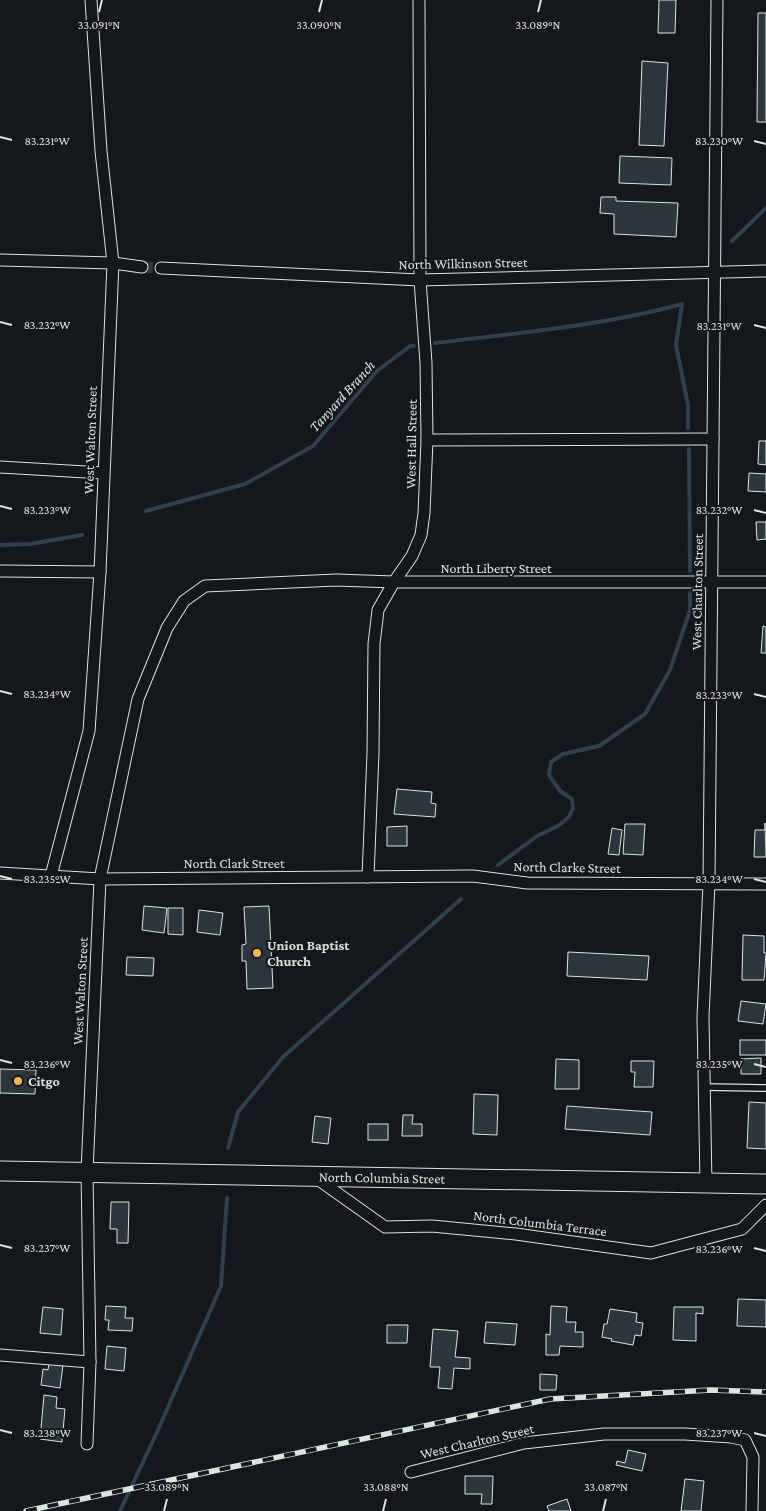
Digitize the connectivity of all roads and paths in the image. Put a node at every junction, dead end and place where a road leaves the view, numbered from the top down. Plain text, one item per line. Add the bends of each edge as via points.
1 (92, 0) edge
2 (419, 0) edge
3 (718, 0) edge
4 (0, 260) edge
5 (113, 263) junction
6 (142, 267) tunnel mouth
7 (161, 268) tunnel mouth
8 (766, 271) edge
9 (715, 272) junction
10 (420, 280) junction
11 (713, 439) junction
12 (427, 440) junction
13 (0, 467) edge
14 (103, 473) junction
15 (0, 571) edge
16 (100, 572) junction
17 (712, 581) junction
18 (394, 582) junction
19 (766, 582) edge
20 (226, 584) joint
21 (0, 873) edge
22 (51, 876) junction
23 (368, 877) junction
24 (100, 879) junction
25 (709, 883) junction
26 (766, 884) edge
27 (704, 1087) junction
28 (766, 1088) edge
29 (0, 1171) edge
30 (87, 1172) junction
31 (313, 1176) junction
32 (706, 1183) junction
33 (766, 1184) edge
34 (766, 1205) edge
35 (0, 1355) edge
36 (90, 1362) junction
37 (87, 1444) dead end
38 (412, 1472) dead end
39 (752, 1511) edge

1 - 5 street, West Walton Street via 101,151
2 - 10 street, West Hall Street
3 - 9 street, West Charlton Street
4 - 5 street
5 - 6 street
5 - 14 street, West Walton Street
7 - 10 street, North Wilkinson Street
8 - 9 street, North Wilkinson Street
9 - 10 street, North Wilkinson Street
9 - 11 street, West Charlton Street
10 - 12 street, West Hall Street
11 - 12 street
11 - 17 street, West Charlton Street
12 - 18 street, West Hall Street via 421,535 412,556
13 - 14 street
14 - 16 street, West Walton Street
15 - 16 street
16 - 22 street, West Walton Street via 89,731
17 - 18 street, North Liberty Street via 646,584
17 - 19 street, North Liberty Street
17 - 25 street, West Charlton Street
18 - 20 street, North Liberty Street via 336,580
18 - 23 street, West Hall Street via 378,610 374,644
20 - 24 street, West Walton Street via 205,586 184,601 167,628 138,699
21 - 22 street
22 - 24 street
23 - 24 street, North Clark Street
23 - 25 street, North Clarke Street via 473,876 527,884
24 - 30 street, West Walton Street
25 - 26 street, North Clarke Street
25 - 27 street, West Charlton Street via 703,1017
27 - 28 lane
27 - 32 street, West Charlton Street
29 - 30 main road, North Columbia Street
30 - 31 main road, North Columbia Street
30 - 36 street, West Walton Street
31 - 32 main road, North Columbia Street
31 - 34 street, North Columbia Terrace via 385,1226 488,1231 651,1253 742,1229
32 - 33 main road, North Columbia Street
35 - 36 street
36 - 37 street, West Walton Street
38 - 39 street, West Charlton Street via 524,1443 604,1434 731,1437 745,1440 753,1457

